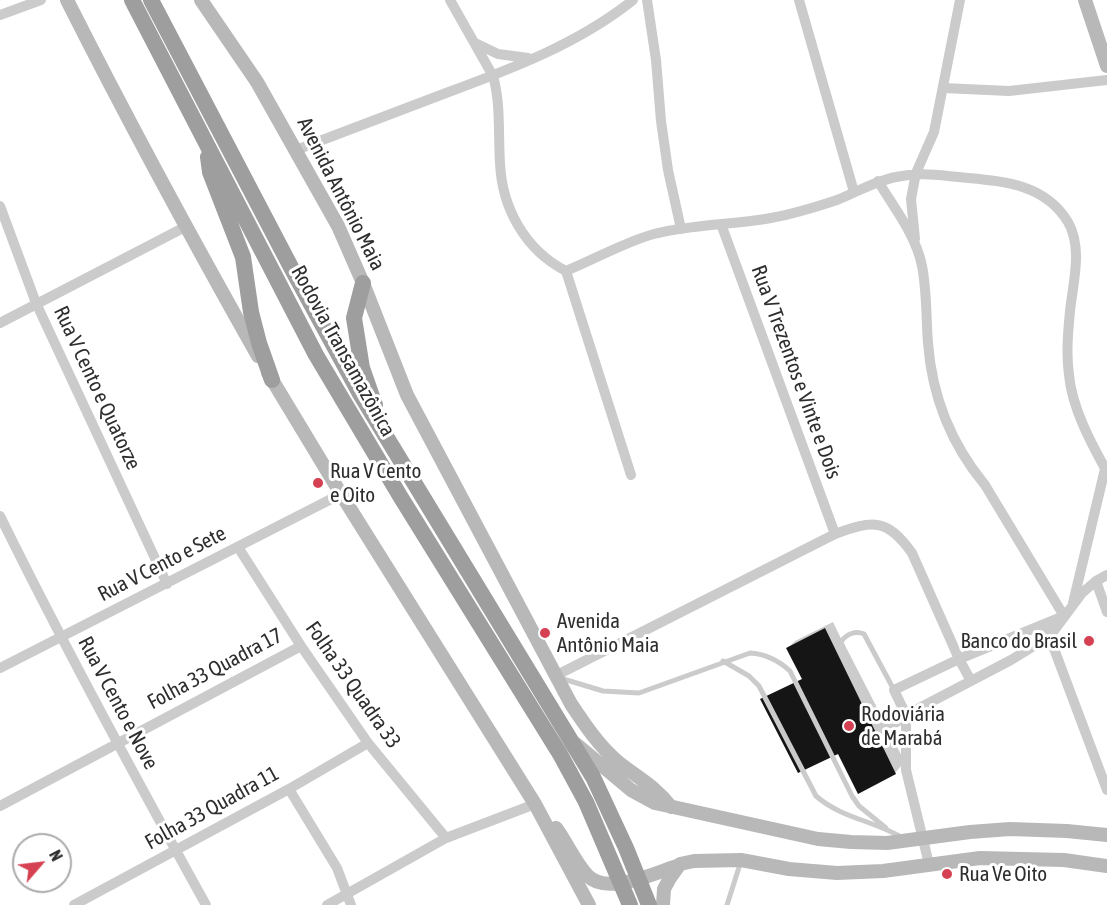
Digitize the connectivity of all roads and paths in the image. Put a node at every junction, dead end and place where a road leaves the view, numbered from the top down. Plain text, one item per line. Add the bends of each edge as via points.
1 (41, 0) edge
2 (67, 0) edge
3 (132, 0) edge
4 (151, 0) edge
5 (201, 0) edge
6 (450, 0) edge
7 (633, 0) edge
8 (646, 0) edge
9 (799, 0) edge
10 (960, 0) edge
11 (1085, 0) edge
12 (0, 15) edge
13 (474, 42) junction
14 (531, 58) junction
15 (1107, 66) edge
16 (493, 76) junction
17 (1107, 80) edge
18 (943, 87) junction
19 (205, 139) junction
20 (296, 150) junction
21 (916, 173) junction
22 (878, 181) junction
23 (854, 192) junction
24 (0, 206) edge
25 (721, 224) junction
26 (185, 227) junction
27 (681, 229) junction
28 (916, 242) junction
29 (566, 271) junction
30 (363, 283) junction
31 (36, 303) junction
32 (0, 322) edge
33 (272, 380) junction
34 (396, 453) junction
35 (1106, 470) edge
36 (631, 475) dead end
37 (341, 494) junction
38 (0, 516) edge
39 (835, 534) junction
40 (238, 547) junction
41 (1107, 575) edge
42 (1096, 581) junction
43 (167, 584) junction
44 (1072, 604) junction
45 (1107, 612) edge
46 (1064, 616) junction
47 (1044, 624) junction
48 (1050, 636) junction
49 (61, 638) junction
50 (300, 646) junction
51 (959, 659) junction
52 (723, 661) junction
53 (0, 668) edge
54 (555, 676) junction
55 (971, 681) junction
56 (894, 690) junction
57 (906, 715) junction
58 (881, 722) junction
59 (572, 740) junction
60 (117, 743) junction
61 (368, 743) junction
62 (906, 770) junction
63 (289, 789) junction
64 (1107, 790) edge
65 (535, 804) junction
66 (0, 806) edge
67 (671, 807) junction
68 (886, 828) junction
69 (1107, 835) edge
70 (446, 838) junction
71 (924, 838) junction
72 (907, 840) junction
73 (176, 850) junction
74 (741, 860) junction
75 (680, 864) junction
76 (928, 864) junction
77 (1107, 866) edge
78 (630, 880) junction
79 (346, 894) junction
80 (74, 905) edge
81 (206, 905) edge
82 (327, 905) edge
83 (351, 905) edge
84 (589, 905) edge
85 (630, 905) edge
86 (649, 905) edge
87 (663, 905) edge
88 (727, 905) edge

1 - 12 street
2 - 26 main road
3 - 19 highway, Rodovia Transamazônica
4 - 34 highway, Rodovia Transamazônica via 298,282
5 - 20 main road, Avenida Antônio Maia via 257,82
6 - 13 street
7 - 14 street via 598,25
8 - 27 street via 668,170
9 - 23 street
10 - 18 street
11 - 15 main road
13 - 14 street via 498,54
13 - 16 street
14 - 16 street
16 - 20 street
16 - 29 street via 501,129 502,180 509,210 535,248
17 - 18 street via 1009,91
18 - 21 street via 934,132
19 - 33 highway via 210,172 243,257 251,312
19 - 78 highway, Rodovia Transamazônica via 316,355 560,754
20 - 30 main road, Avenida Antônio Maia via 338,226
21 - 22 street
21 - 28 street via 911,199
21 - 35 street via 1009,182 1041,196 1068,223 1076,259 1068,340 1069,376 1086,428
22 - 23 street
22 - 28 street
23 - 25 street via 782,216
24 - 31 street, Rua V Cento e Quatorze
25 - 27 street
25 - 39 street, Rua V Trezentos e Vinte e Dois
26 - 31 street
26 - 33 main road
27 - 29 street via 646,237
28 - 46 street via 923,267 928,348 942,414 971,468
29 - 36 street
30 - 34 highway via 354,318 360,357
30 - 54 main road, Avenida Antônio Maia via 407,395
31 - 32 street
31 - 43 street, Rua V Cento e Quatorze
33 - 37 main road
34 - 59 highway, Rodovia Transamazônica
35 - 44 street
37 - 40 street, Rua V Cento e Sete
37 - 65 main road
38 - 49 street, Rua V Cento e Nove
39 - 51 street via 872,524 901,538 912,553
39 - 54 street
40 - 43 street, Rua V Cento e Sete
40 - 50 street, Folha 33 Quadra 33
41 - 42 street
42 - 44 street
42 - 45 street
43 - 49 street, Rua V Cento e Sete
44 - 46 street
46 - 47 street
46 - 48 street
47 - 48 street
47 - 51 street
48 - 55 street
48 - 64 street
49 - 53 street, Rua V Cento e Sete
49 - 60 street, Rua V Cento e Nove
50 - 60 street, Folha 33 Quadra 17
50 - 61 street, Folha 33 Quadra 33
51 - 55 street
51 - 56 street
52 - 54 lane via 639,693 603,691
52 - 68 lane via 759,686 816,796 826,805
52 - 68 lane via 761,653 790,671 852,796
54 - 67 main road, Avenida Antônio Maia via 604,748 659,792
55 - 57 street
56 - 57 street
56 - 58 lane via 868,640 859,632 846,636 841,642
57 - 58 lane via 894,726
57 - 62 street
58 - 62 lane
59 - 67 main road via 631,790
59 - 78 highway, Rodovia Transamazônica via 593,777
60 - 66 street, Folha 33 Quadra 17
60 - 73 street, Rua V Cento e Nove
61 - 63 street, Folha 33 Quadra 11
61 - 70 street, Folha 33 Quadra 33
62 - 71 street
63 - 73 street, Folha 33 Quadra 11
63 - 79 street via 337,868
65 - 70 street
65 - 78 main road via 555,826 587,876 600,884
65 - 84 main road
67 - 72 main road via 818,839
68 - 72 lane
69 - 71 main road via 1010,829
70 - 79 street
71 - 72 main road
71 - 76 street
73 - 80 street, Folha 33 Quadra 11
73 - 81 street, Rua V Cento e Nove
74 - 75 main road
74 - 76 main road via 837,873
74 - 88 lane
75 - 78 main road
75 - 87 main road via 664,889
76 - 77 main road via 1018,858
78 - 85 highway, Rodovia Transamazônica
78 - 86 highway, Rodovia Transamazônica
79 - 82 street
79 - 83 street

